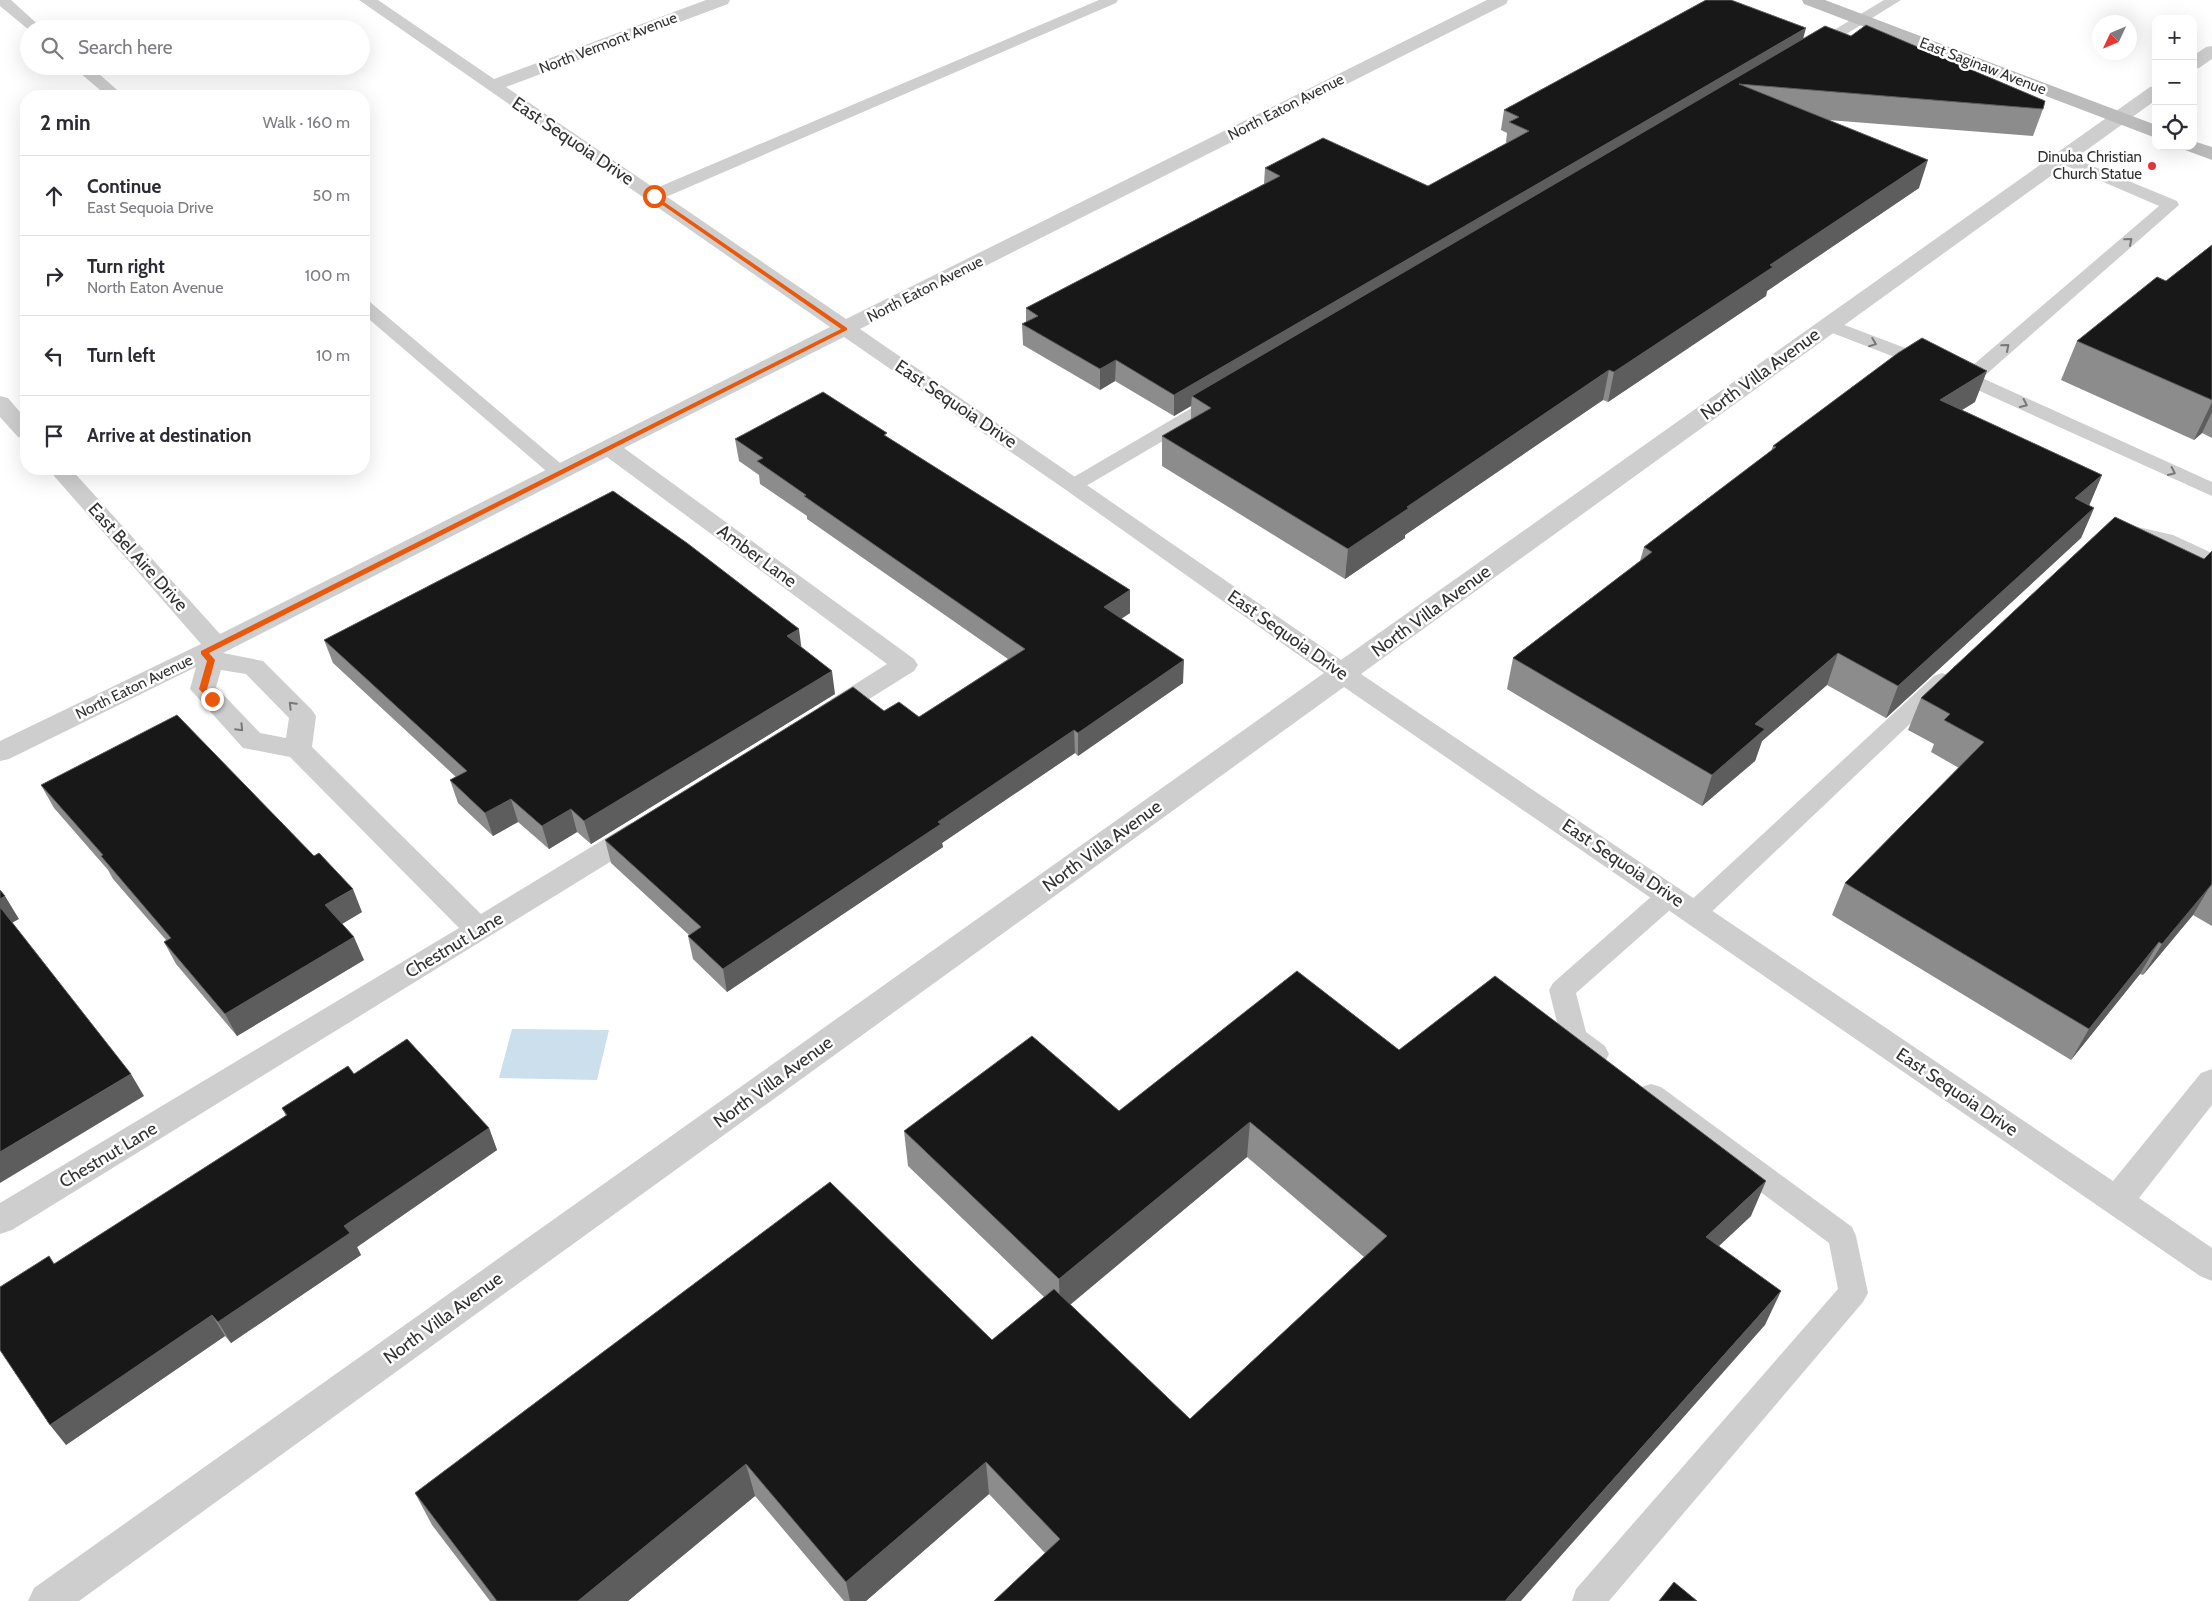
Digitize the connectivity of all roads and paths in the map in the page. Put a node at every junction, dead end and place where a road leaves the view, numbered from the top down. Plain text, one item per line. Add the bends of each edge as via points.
1 (2, 0) edge
2 (367, 0) edge
3 (722, 0) edge
4 (1111, 0) edge
5 (1500, 0) edge
6 (1810, 0) edge
7 (1894, 0) edge
8 (25, 20) edge
9 (1861, 20) junction
10 (2212, 51) edge
11 (1802, 55) edge
12 (2197, 61) edge
13 (91, 75) edge
14 (493, 86) junction
15 (109, 90) edge
16 (2152, 93) edge
17 (2118, 118) junction
18 (2152, 131) edge
19 (2197, 148) edge
20 (2212, 154) edge
21 (2061, 158) junction
22 (654, 196) junction
23 (370, 311) edge
24 (1828, 326) junction
25 (845, 329) junction
26 (1969, 379) junction
27 (1230, 393) edge
28 (0, 402) edge
29 (20, 425) edge
30 (608, 447) junction
31 (559, 472) junction
32 (64, 475) edge
33 (1074, 485) junction
34 (2212, 490) edge
35 (2111, 531) edge
36 (2212, 561) edge
37 (211, 653) junction
38 (1958, 667) edge
39 (1344, 674) junction
40 (805, 727) edge
41 (298, 749) junction
42 (0, 752) edge
43 (663, 816) edge
44 (1670, 895) junction
45 (1695, 912) junction
46 (479, 930) junction
47 (2212, 1082) edge
48 (2117, 1201) junction
49 (0, 1220) edge
50 (2212, 1266) edge
51 (47, 1601) edge
52 (1588, 1601) edge

1 - 8 lane
2 - 14 street, East Sequoia Drive
3 - 14 street, North Vermont Avenue
4 - 22 lane
5 - 25 street, North Eaton Avenue
6 - 9 street, East Saginaw Avenue
7 - 9 lane
9 - 11 lane
9 - 17 street, East Saginaw Avenue
10 - 12 street
13 - 15 lane
14 - 22 street, East Sequoia Drive
16 - 17 street, North Villa Avenue
17 - 18 street, East Saginaw Avenue
17 - 21 street, North Villa Avenue
19 - 20 street
21 - 24 street, North Villa Avenue
26 -> 21 lane via 2171,205
22 - 25 street, East Sequoia Drive
23 - 31 lane
24 -> 26 lane
24 - 39 street, North Villa Avenue
25 - 30 street, North Eaton Avenue
25 - 33 street, East Sequoia Drive
26 -> 34 lane
27 - 33 lane
28 - 29 street
30 - 31 street, North Eaton Avenue
30 - 40 street, Amber Lane via 905,665
31 - 37 street, North Eaton Avenue
32 - 37 street, East Bel Aire Drive
33 - 39 street, East Sequoia Drive
35 - 36 lane via 2126,530 2166,540
41 -> 37 street via 303,716 254,666
37 -> 41 street via 203,689 252,741
37 - 42 street, North Eaton Avenue
38 - 45 lane
39 - 44 street, East Sequoia Drive
39 - 51 street, North Villa Avenue
41 - 46 street
43 - 46 street, Chestnut Lane
44 - 45 street, East Sequoia Drive
44 - 52 lane via 1562,990 1574,1038 1842,1236 1853,1293
45 - 48 street, East Sequoia Drive
46 - 49 street, Chestnut Lane
47 - 48 street
48 - 50 street, East Sequoia Drive

